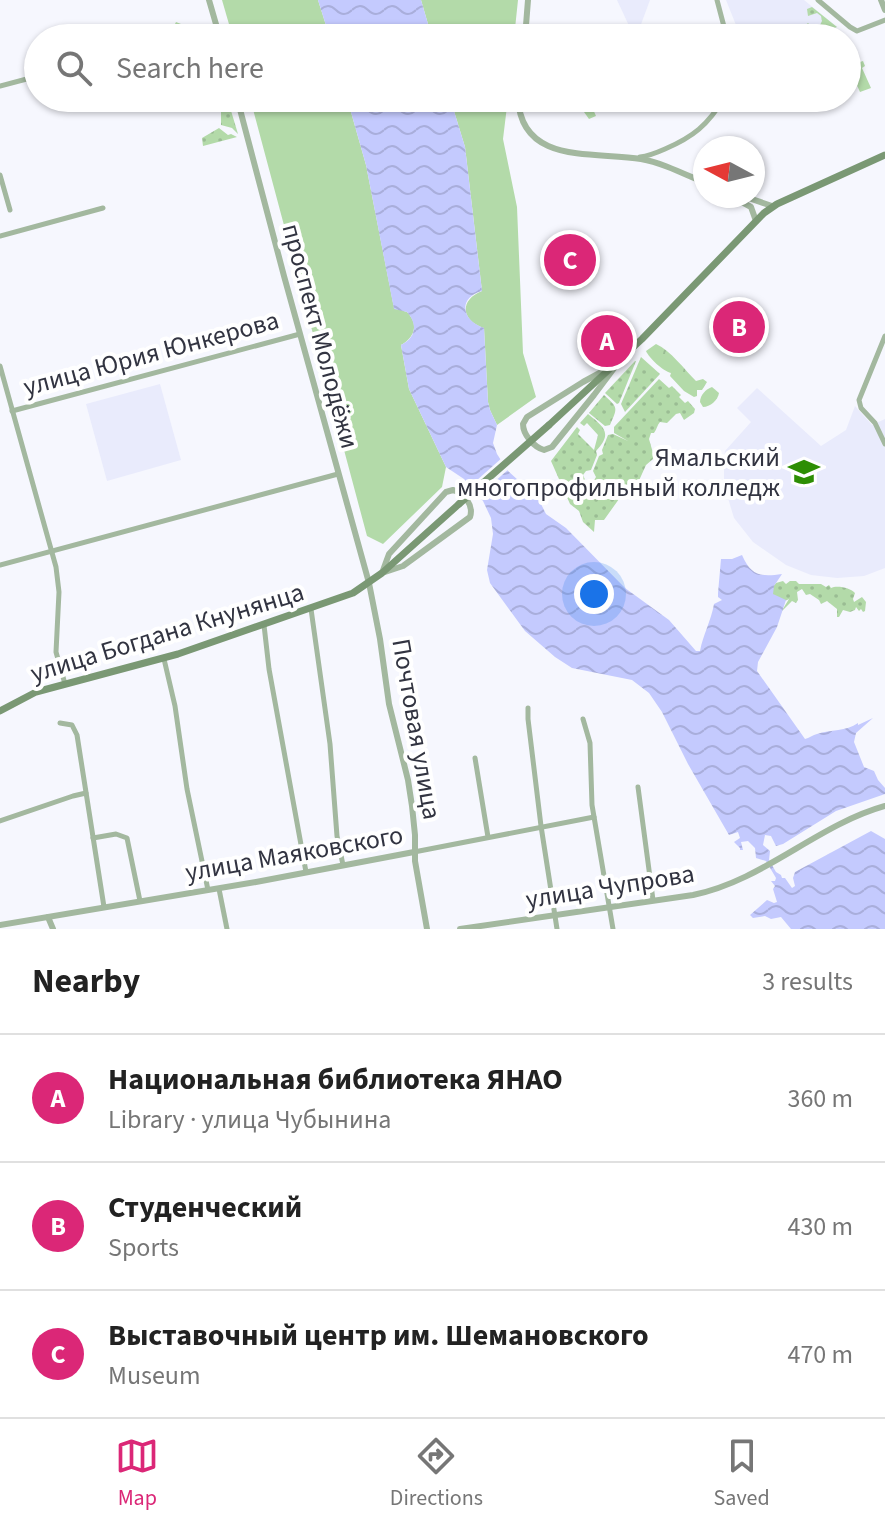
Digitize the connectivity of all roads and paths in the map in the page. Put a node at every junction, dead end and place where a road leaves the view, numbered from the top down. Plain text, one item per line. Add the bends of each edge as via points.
1 (209, 0) edge
2 (528, 0) edge
3 (717, 0) edge
4 (818, 0) edge
5 (881, 0) edge
6 (885, 10) edge
7 (885, 20) edge
8 (216, 24) edge
9 (526, 24) edge
10 (723, 24) edge
11 (846, 24) edge
12 (861, 29) edge
13 (24, 80) edge
14 (0, 86) edge
15 (241, 112) edge
16 (520, 112) edge
17 (716, 112) edge
18 (885, 155) edge
19 (628, 158) junction
20 (0, 175) edge
21 (693, 178) edge
22 (765, 204) edge
23 (772, 206) junction
24 (103, 208) dead end
25 (751, 208) edge
26 (10, 210) dead end
27 (756, 221) junction
28 (0, 236) edge
29 (300, 334) junction
30 (885, 336) edge
31 (618, 363) junction
32 (0, 366) edge
33 (12, 411) junction
34 (885, 444) edge
35 (338, 474) junction
36 (52, 551) junction
37 (0, 565) edge
38 (382, 573) junction
39 (369, 583) junction
40 (311, 609) junction
41 (264, 625) junction
42 (164, 659) junction
43 (65, 684) junction
44 (528, 708) dead end
45 (0, 711) edge
46 (583, 719) dead end
47 (60, 723) dead end
48 (475, 758) dead end
49 (638, 787) dead end
50 (87, 793) junction
51 (885, 806) edge
52 (594, 817) junction
53 (0, 821) edge
54 (541, 826) junction
55 (488, 837) junction
56 (93, 838) junction
57 (414, 852) junction
58 (343, 865) junction
59 (306, 872) junction
60 (219, 889) junction
61 (208, 890) junction
62 (653, 900) junction
63 (140, 901) junction
64 (610, 906) junction
65 (104, 907) junction
66 (556, 915) junction
67 (48, 917) junction
68 (0, 925) edge
69 (507, 926) edge
70 (53, 929) edge
71 (227, 929) edge
72 (427, 929) edge
73 (460, 929) edge
74 (557, 929) edge
75 (613, 929) edge

1 - 8 street
2 - 9 street
3 - 10 street
4 - 11 street
5 - 6 street
7 - 12 street
13 - 14 street
15 - 29 street, проспект Молодёжи
16 - 19 street via 530,132 560,151
17 - 19 street via 683,142 650,156
18 - 23 main road, улица Богдана Кнунянца
19 - 21 street
20 - 26 street
22 - 23 street
23 - 27 main road, улица Богдана Кнунянца
24 - 28 street
25 - 27 street
27 - 31 main road, улица Богдана Кнунянца
29 - 33 street, улица Юрия Юнкерова
29 - 35 street, проспект Молодёжи
30 - 34 street via 859,400
31 - 31 street via 527,417 524,431 538,448 552,447
31 - 38 main road, улица Богдана Кнунянца, bridge
32 - 33 street
33 - 36 street
35 - 36 street
35 - 39 street, проспект Молодёжи
36 - 37 street
36 - 43 street via 59,592 56,652
38 - 38 street via 403,566 467,520 470,506 461,494 446,492 389,554
38 - 39 main road, улица Богдана Кнунянца
39 - 40 main road, улица Богдана Кнунянца
39 - 57 street, Почтовая улица via 412,806
40 - 41 main road, улица Богдана Кнунянца
40 - 58 street
41 - 42 main road, улица Богдана Кнунянца
41 - 59 street
42 - 43 main road, улица Богдана Кнунянца
42 - 61 street
43 - 45 main road, улица Богдана Кнунянца via 28,695
44 - 54 street
46 - 52 street via 590,743
47 - 50 street via 72,725 77,735
48 - 55 street
49 - 62 street
50 - 53 street
50 - 56 street
51 - 62 street, улица Чупрова via 734,883
52 - 54 street, улица Маяковского
52 - 64 street
54 - 55 street, улица Маяковского
54 - 66 street
55 - 57 street, улица Маяковского
56 - 63 street via 127,838
56 - 65 street
57 - 58 street, улица Маяковского
57 - 72 street, Почтовая улица
58 - 59 street, улица Маяковского
59 - 60 street, улица Маяковского
60 - 61 street, улица Маяковского
60 - 71 street
61 - 63 street, улица Маяковского
62 - 64 street, улица Чупрова
63 - 65 street, улица Маяковского
64 - 66 street, улица Чупрова
64 - 75 street
65 - 67 street, улица Маяковского
66 - 69 street, улица Чупрова
66 - 74 street
67 - 68 street, улица Маяковского
67 - 70 street
69 - 73 street, улица Чупрова

